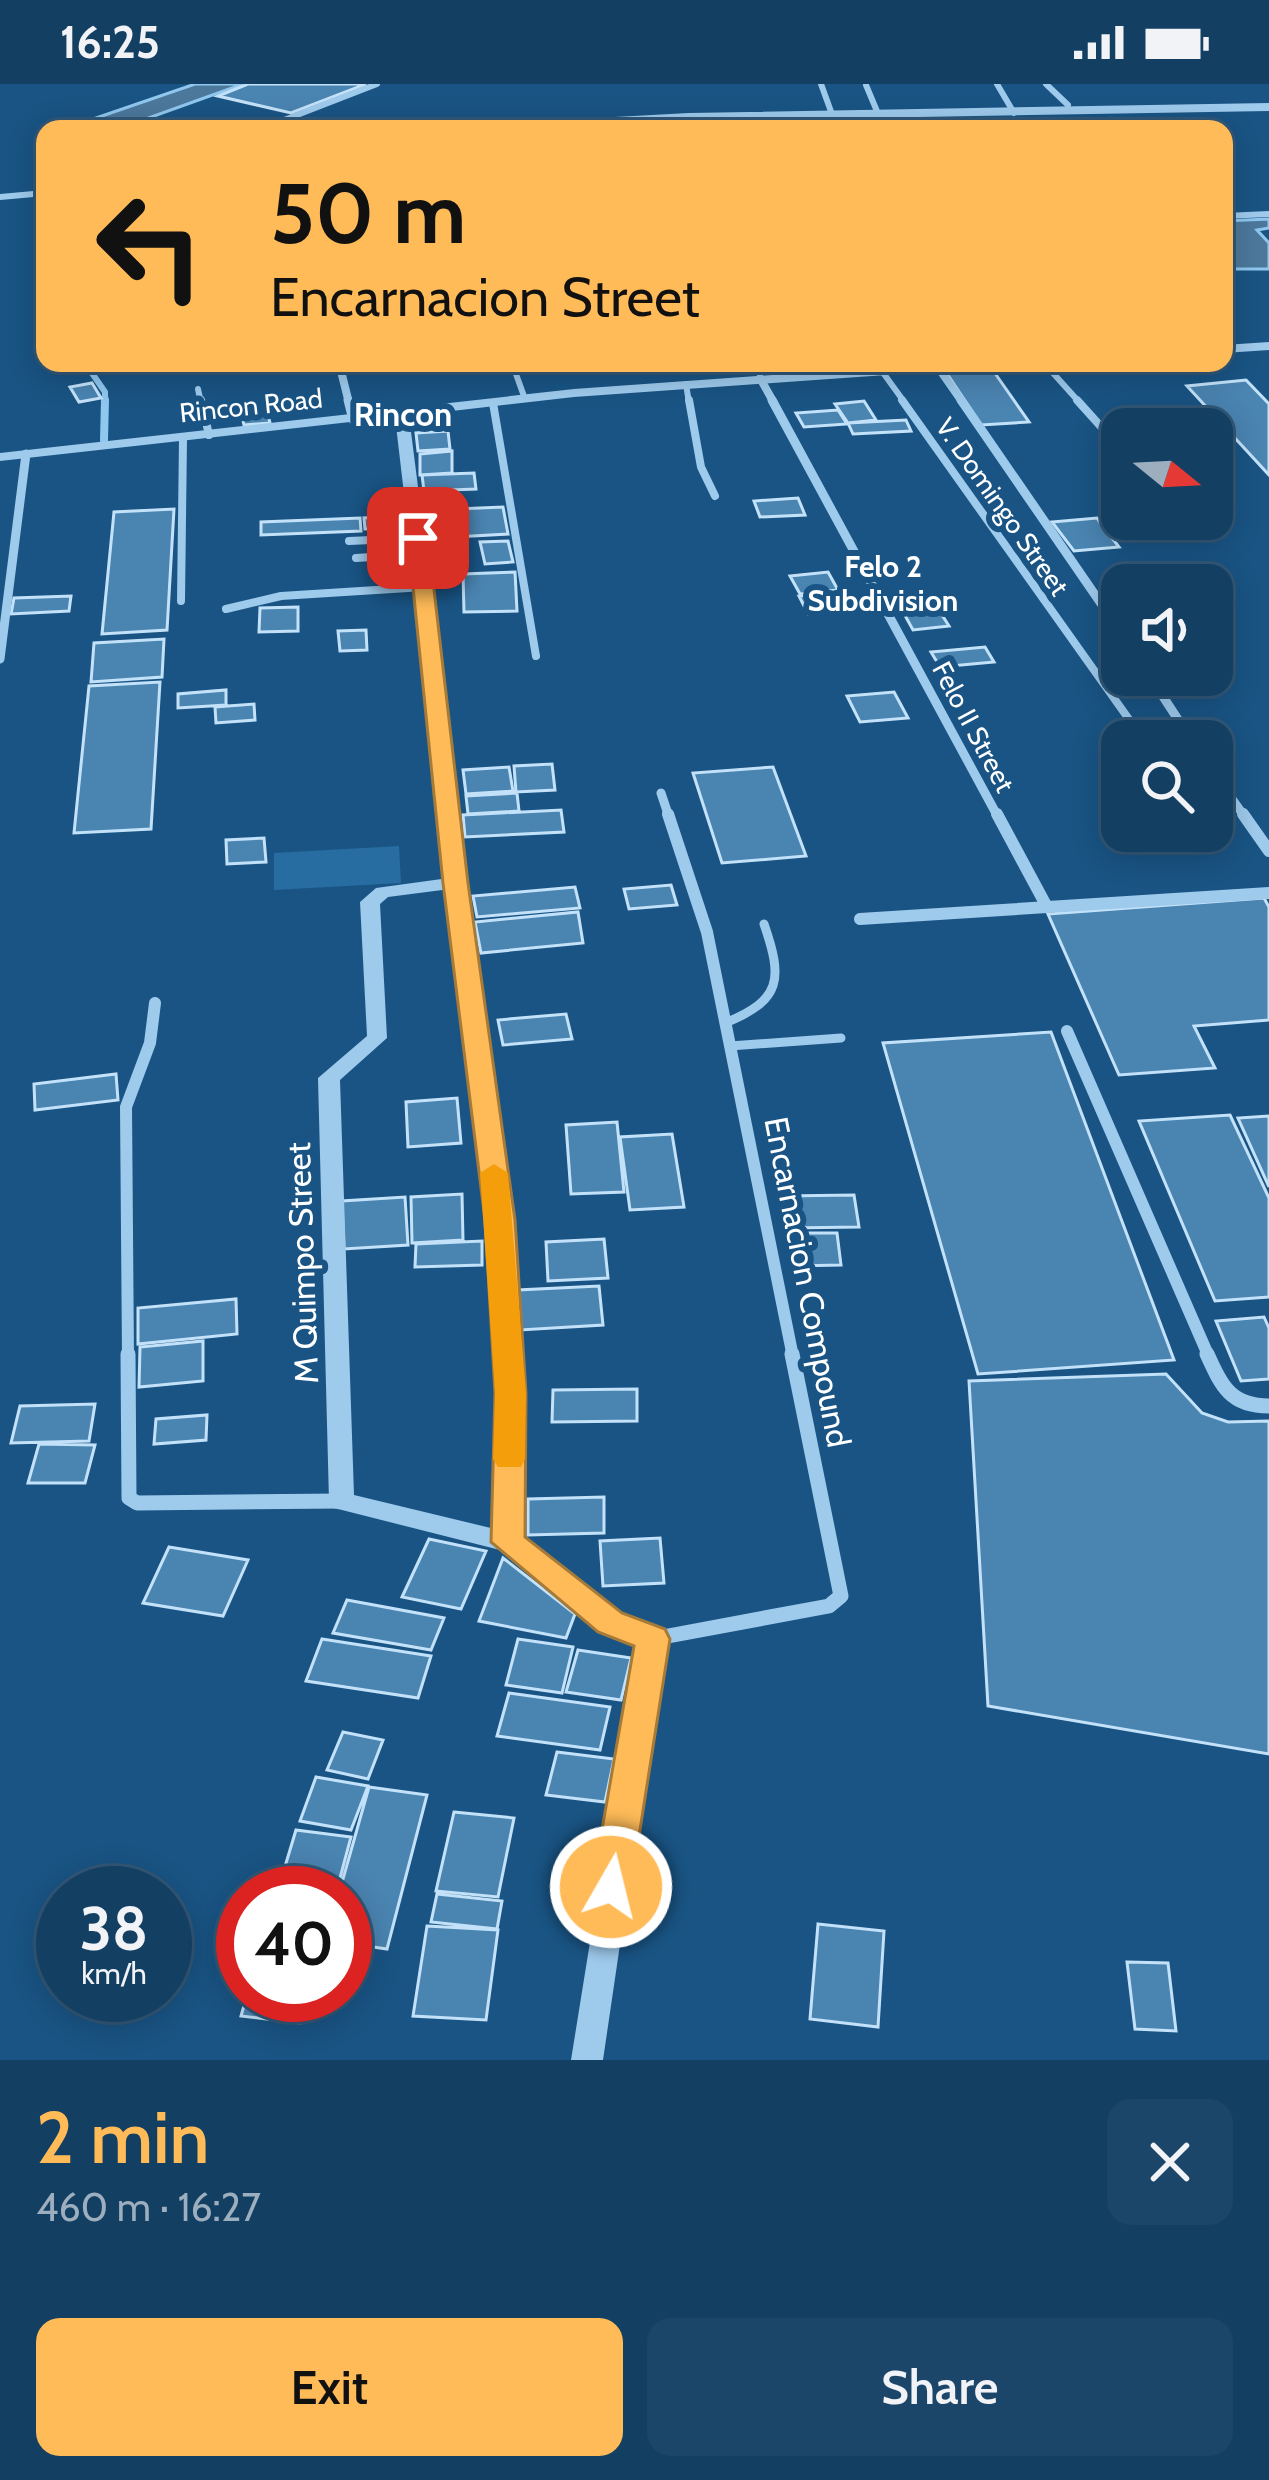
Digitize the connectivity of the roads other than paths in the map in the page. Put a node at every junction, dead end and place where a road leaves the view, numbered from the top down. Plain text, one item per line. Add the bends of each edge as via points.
1 (377, 84) edge
2 (821, 84) edge
3 (997, 84) edge
4 (1046, 84) edge
5 (866, 85) edge
6 (1068, 105) dead end
7 (1269, 107) edge
8 (1014, 113) junction
9 (879, 116) junction
10 (833, 117) junction
11 (284, 120) edge
12 (789, 120) edge
13 (36, 194) edge
14 (0, 197) edge
15 (1269, 214) edge
16 (1233, 216) edge
17 (1269, 346) edge
18 (1233, 348) edge
19 (341, 372) edge
20 (515, 372) edge
21 (819, 372) edge
22 (882, 372) edge
23 (941, 372) edge
24 (1052, 372) edge
25 (760, 378) junction
26 (686, 384) junction
27 (198, 389) dead end
28 (524, 399) junction
29 (493, 403) junction
30 (401, 415) junction
31 (353, 420) junction
32 (1101, 427) edge
33 (208, 435) junction
34 (183, 438) junction
35 (26, 454) junction
36 (0, 457) edge
37 (715, 496) dead end
38 (349, 541) dead end
39 (418, 546) junction
40 (356, 558) dead end
41 (424, 586) junction
42 (181, 602) dead end
43 (1101, 604) edge
44 (226, 609) dead end
45 (536, 656) dead end
46 (0, 659) edge
47 (1129, 720) edge
48 (661, 793) dead end
49 (1233, 800) edge
50 (1269, 851) edge
51 (455, 883) junction
52 (1269, 892) edge
53 (1047, 907) junction
54 (860, 919) dead end
55 (764, 924) dead end
56 (155, 1003) dead end
57 (725, 1023) junction
58 (1067, 1030) dead end
59 (841, 1038) dead end
60 (730, 1046) junction
61 (1269, 1406) edge
62 (342, 1501) junction
63 (508, 1542) junction
64 (652, 1639) junction
65 (587, 2060) edge

1 - 11 lane
2 - 10 street
3 - 8 street
4 - 6 lane
5 - 9 street
7 - 8 street
8 - 9 street
9 - 10 street
10 - 12 street
13 - 14 lane
15 - 16 lane
17 - 18 street
19 - 31 street
20 - 28 lane
21 - 25 street, Rincon Road
22 - 47 lane, V. Domingo Street
23 - 43 street
24 - 32 lane
25 - 26 street, Rincon Road
25 - 53 street, Felo II Street
26 - 28 street, Rincon Road
26 - 37 lane via 700,467
27 - 33 lane
28 - 29 street, Rincon Road
29 - 30 street, Rincon Road
29 - 45 lane
30 - 31 street, Rincon Road
30 - 39 street
31 - 33 street, Rincon Road
33 - 34 street, Rincon Road
34 - 35 street, Rincon Road
34 - 42 lane
35 - 36 street, Rincon Road
35 - 46 street
38 - 39 lane
39 - 40 lane
39 - 41 street
41 - 44 lane via 281,596
41 - 51 street
48 - 57 street, Encarnacion Compound via 706,932
49 - 50 street
51 - 62 street, M Quimpo Street via 383,892 370,902 377,1038 329,1078
51 - 63 street via 500,1220 511,1393
52 - 53 street
53 - 54 street
55 - 57 lane via 778,984 769,1001
56 - 62 street via 126,1107 129,1498
57 - 60 street, Encarnacion Compound
58 - 61 street via 1222,1388 1244,1406
59 - 60 lane
60 - 64 street, Encarnacion Compound via 841,1596 829,1606
62 - 63 street
63 - 64 street via 610,1622
64 - 65 street

